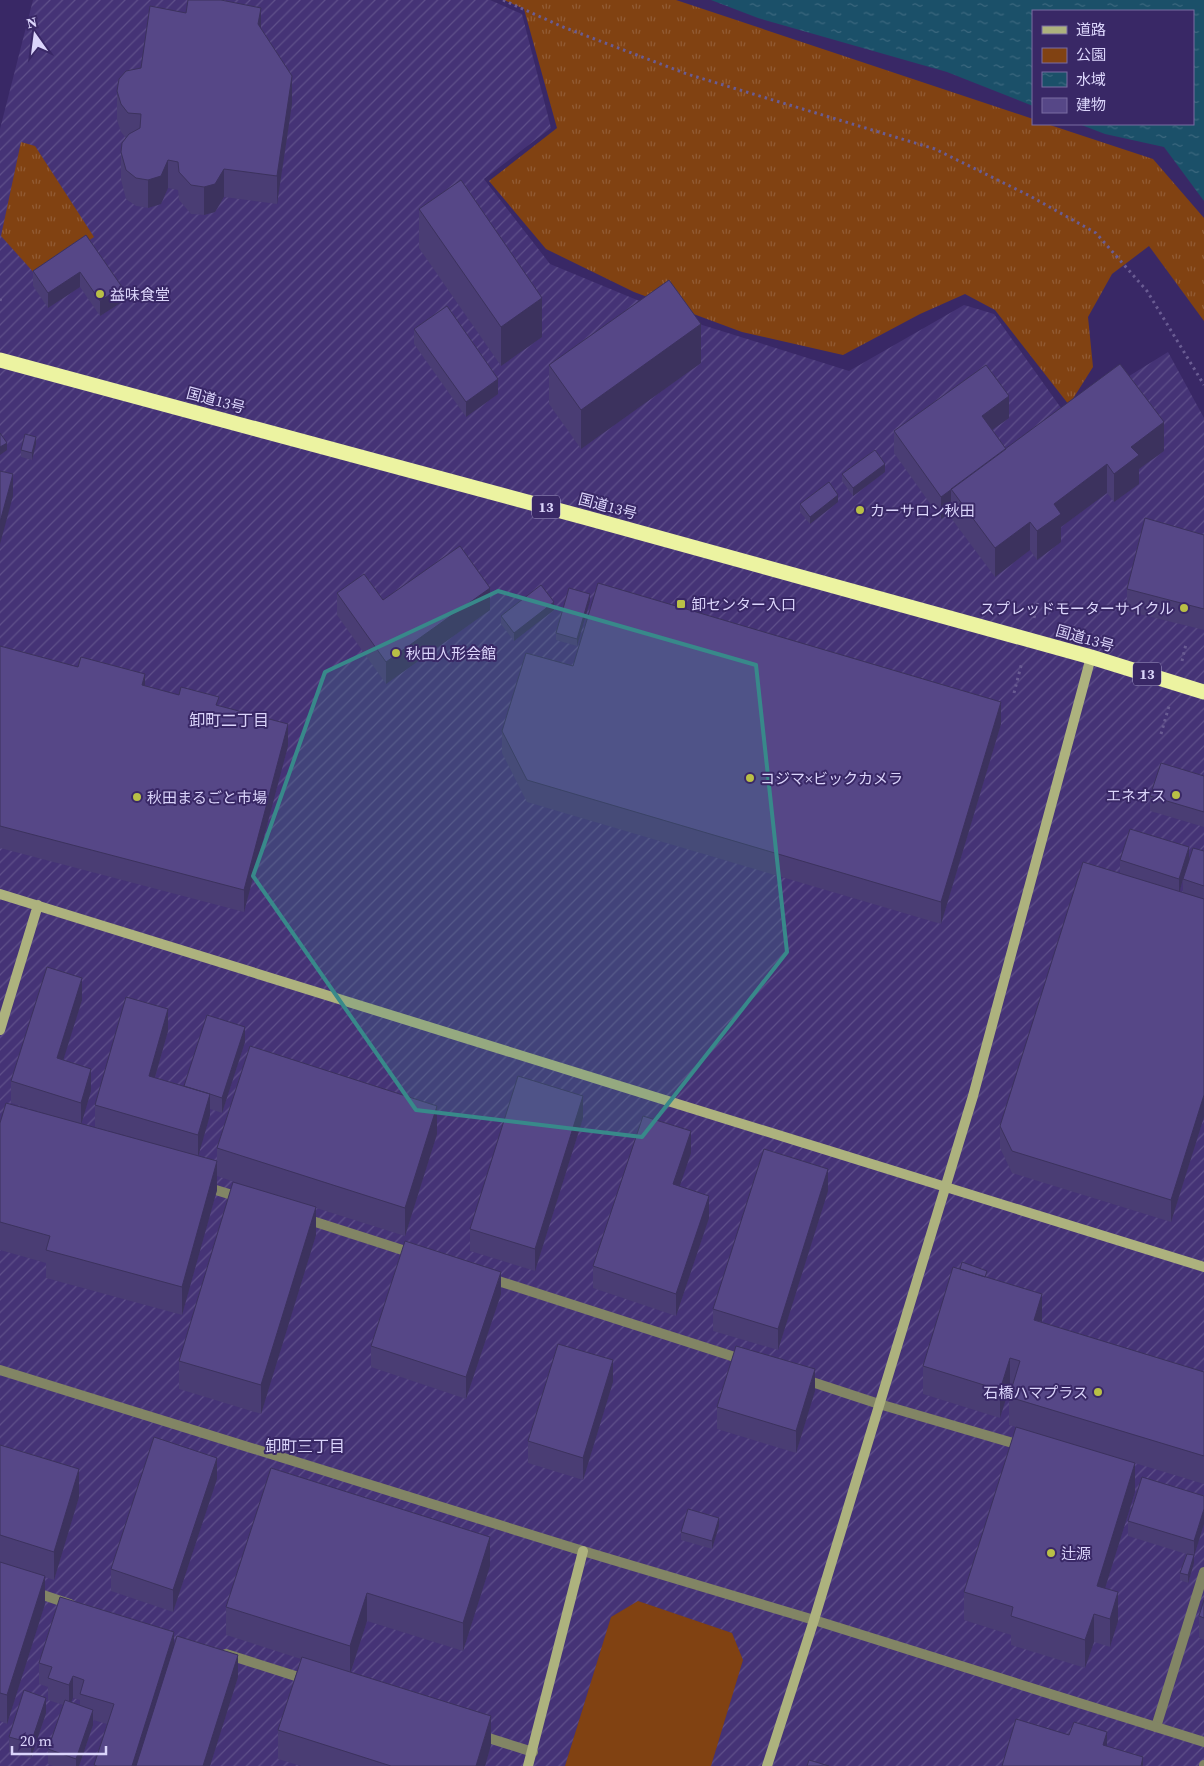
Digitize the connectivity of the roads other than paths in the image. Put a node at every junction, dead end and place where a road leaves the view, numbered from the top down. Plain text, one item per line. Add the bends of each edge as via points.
1 (0, 360) edge
2 (1091, 657) junction
3 (1204, 692) edge
4 (0, 894) edge
5 (38, 906) junction
6 (0, 1030) edge
7 (198, 1184) edge
8 (944, 1187) junction
9 (255, 1203) edge
10 (293, 1215) edge
11 (426, 1258) edge
12 (1204, 1267) edge
13 (482, 1276) edge
14 (756, 1364) edge
15 (0, 1370) edge
16 (794, 1377) edge
17 (879, 1404) junction
18 (1032, 1449) edge
19 (583, 1552) junction
20 (1204, 1572) edge
21 (28, 1590) edge
22 (76, 1606) edge
23 (814, 1620) junction
24 (219, 1651) edge
25 (314, 1682) edge
26 (1156, 1727) junction
27 (466, 1731) edge
28 (1204, 1742) edge
29 (532, 1752) junction
30 (528, 1766) edge
31 (767, 1766) edge

1 - 2 highway, 国道13号 / 13
2 - 3 highway, 国道13号 / 13
2 - 8 street via 973,1096
4 - 5 street
5 - 6 street
5 - 8 street
7 - 9 street
8 - 12 street
8 - 17 street
10 - 11 street
13 - 14 street
15 - 19 street
16 - 17 street
17 - 18 street
17 - 23 street
19 - 23 street
19 - 29 street
20 - 26 street
21 - 22 street
23 - 26 street
23 - 31 street
24 - 25 street
26 - 28 street
27 - 29 street
29 - 30 street

